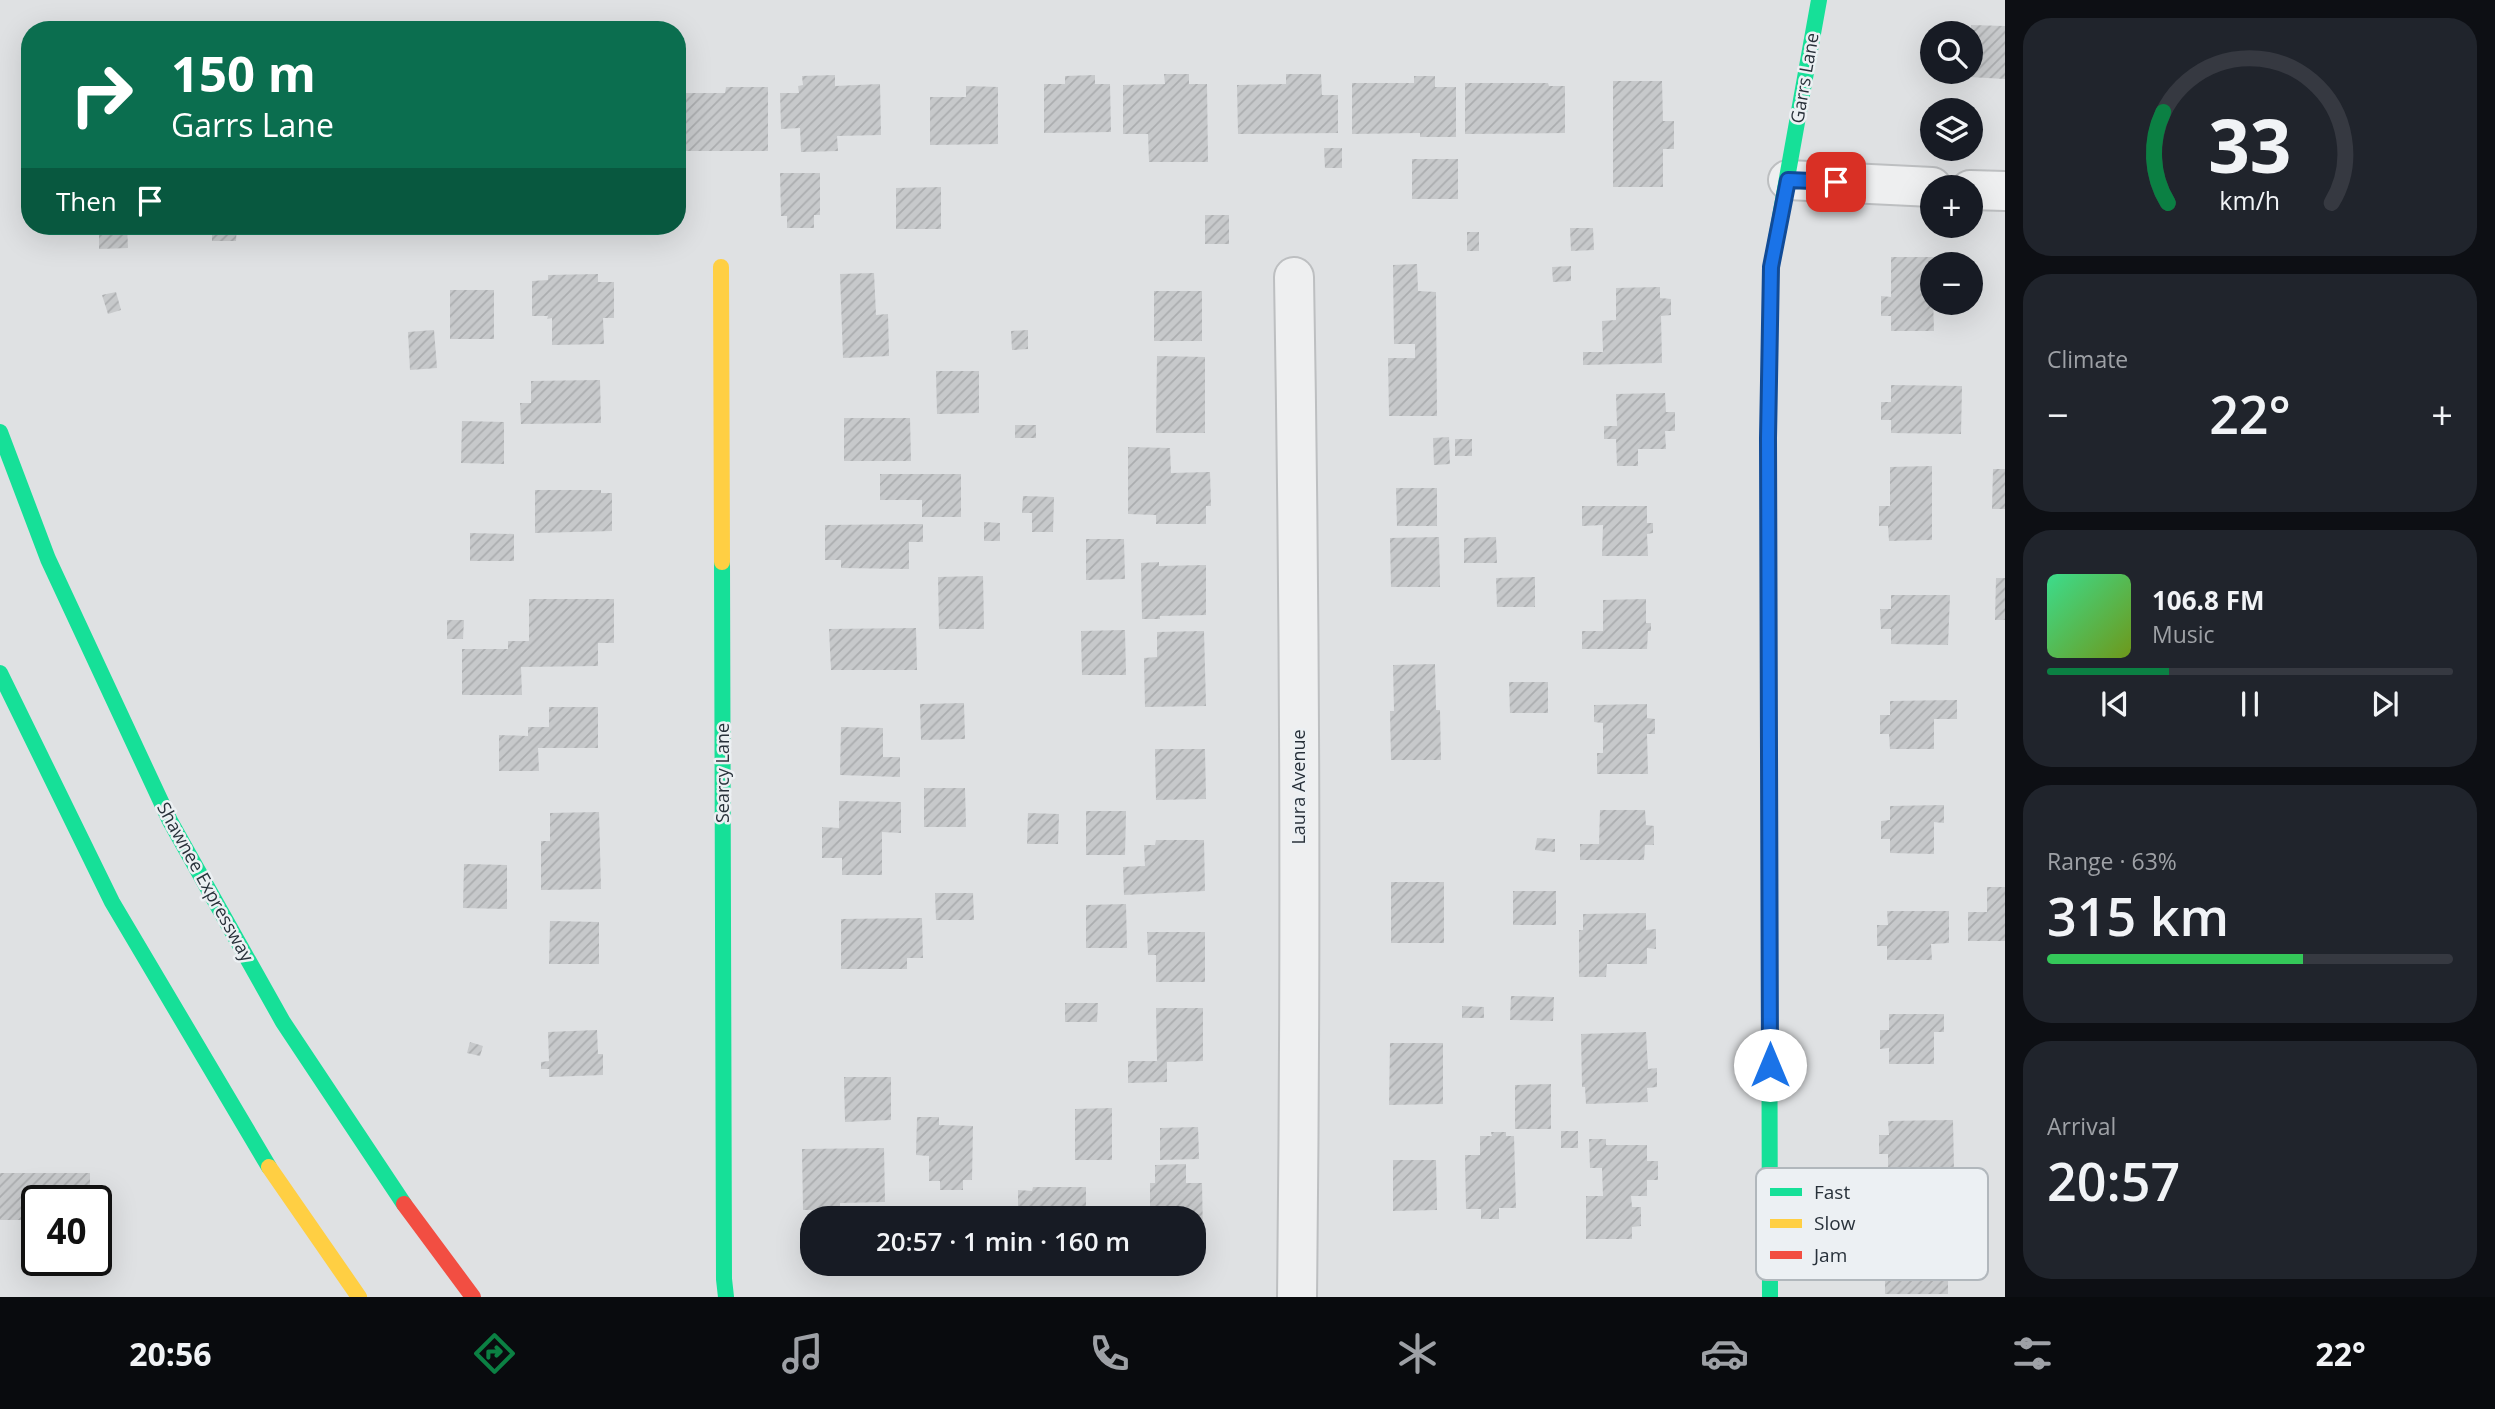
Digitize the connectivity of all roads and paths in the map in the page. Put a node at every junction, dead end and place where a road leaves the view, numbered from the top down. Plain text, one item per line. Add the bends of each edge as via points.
1 (1819, 0) edge
2 (1788, 180) junction
3 (1920, 186) edge
4 (1983, 190) edge
5 (2005, 191) edge
6 (721, 267) dead end
7 (1294, 277) dead end
8 (0, 432) edge
9 (0, 674) edge
10 (1770, 1168) edge
11 (359, 1297) edge
12 (473, 1297) edge
13 (726, 1297) edge
14 (1297, 1297) edge

1 - 2 main road, Garrs Lane
2 - 3 street
2 - 10 main road, Garrs Lane via 1770,293
4 - 5 street
6 - 13 main road, Searcy Lane
7 - 14 street, Laura Avenue via 1300,1016
8 - 12 main road, Shawnee Expressway via 48,559 170,821 283,1022 412,1217
9 - 11 main road via 112,902 258,1150

